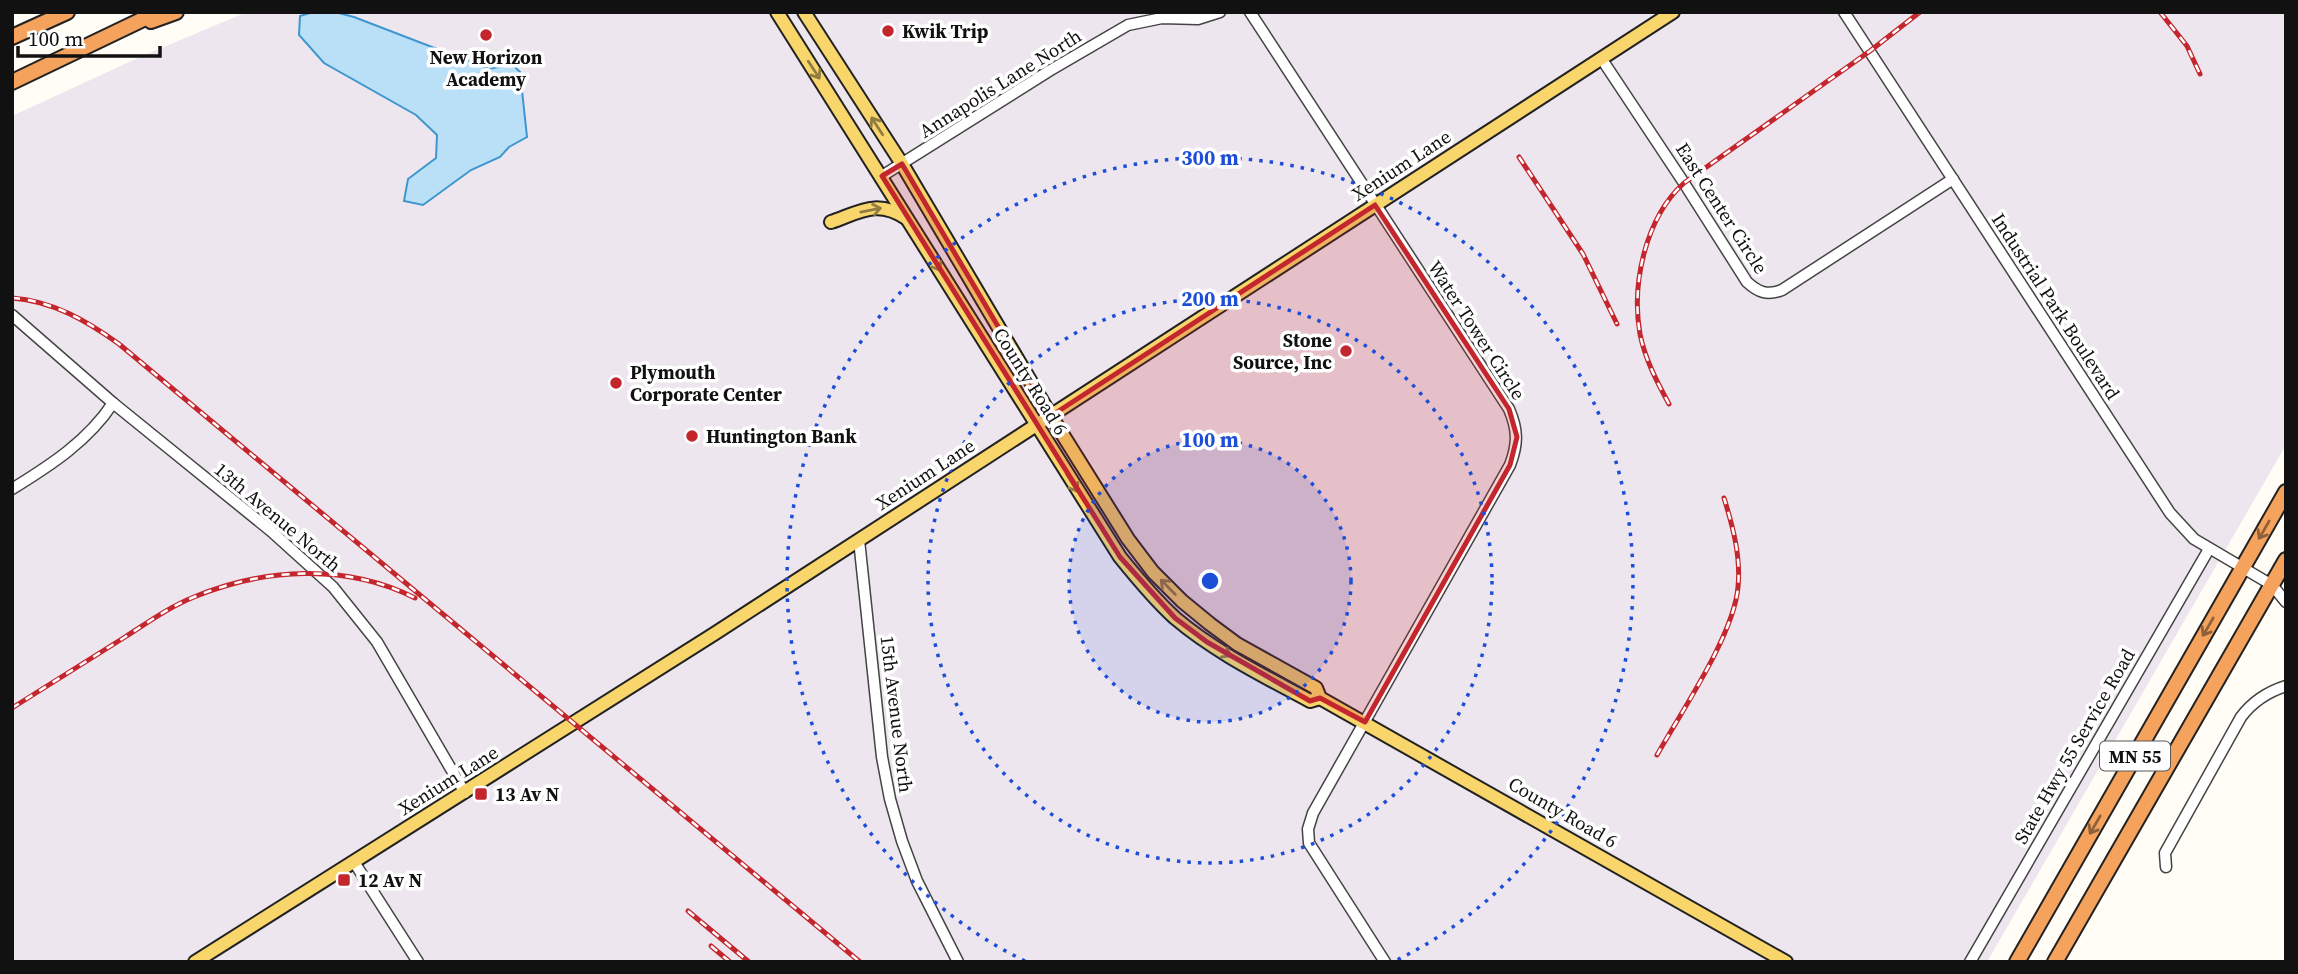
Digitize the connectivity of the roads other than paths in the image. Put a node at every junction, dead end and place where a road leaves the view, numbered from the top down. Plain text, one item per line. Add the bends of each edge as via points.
1 (67, 12) edge
2 (158, 12) edge
3 (176, 12) edge
4 (777, 12) edge
5 (804, 12) edge
6 (1220, 12) edge
7 (1250, 12) edge
8 (1673, 12) edge
9 (1844, 12) edge
10 (12, 37) edge
11 (103, 38) junction
12 (1601, 58) junction
13 (12, 82) edge
14 (902, 163) junction
15 (882, 176) junction
16 (1953, 179) junction
17 (1375, 205) junction
18 (909, 221) junction
19 (831, 222) dead end
20 (12, 315) edge
21 (113, 402) junction
22 (1051, 416) junction
23 (1035, 425) junction
24 (12, 489) edge
25 (2286, 492) edge
26 (859, 541) junction
27 (2209, 549) junction
28 (2286, 560) edge
29 (2242, 568) junction
30 (2279, 585) edge
31 (2286, 602) edge
32 (2286, 686) edge
33 (1320, 698) junction
34 (1365, 722) junction
35 (465, 793) junction
36 (354, 862) junction
37 (2166, 867) dead end
38 (195, 962) edge
39 (418, 962) edge
40 (958, 962) edge
41 (1385, 962) edge
42 (1786, 962) edge
43 (1970, 962) edge
44 (2017, 962) edge
45 (2055, 962) edge

1 - 10 highway
2 - 11 highway
3 - 11 highway
4 -> 15 main road, County Road 6
14 -> 5 main road, County Road 6
6 - 14 street, Annapolis Lane North via 1198,19 1162,18 1128,25
7 - 17 street, Water Tower Circle
8 - 12 main road, Xenium Lane
9 - 16 street, Industrial Park Boulevard
11 - 13 highway
12 - 16 street, East Center Circle via 1747,282 1763,293 1782,290
12 - 17 main road, Xenium Lane
14 - 15 street, Annapolis Lane North
14 - 22 main road, County Road 6
15 - 18 main road, County Road 6
16 - 27 street, Industrial Park Boulevard via 2163,504 2185,531
17 - 22 main road, Xenium Lane
17 - 34 street, Water Tower Circle via 1508,410 1517,437 1510,465
19 -> 18 main road via 878,207 891,209
18 -> 23 main road, County Road 6
20 - 21 street, 13th Avenue North
21 - 24 street via 64,455
21 - 35 street, 13th Avenue North via 333,587 377,642
22 - 23 main road, Xenium Lane
33 -> 22 main road, County Road 6 via 1315,688 1210,625 1153,572
23 - 26 main road, Xenium Lane
23 -> 33 main road, County Road 6 via 1120,557 1175,618 1257,672 1310,701
25 -> 29 highway, MN 55
26 - 35 main road, Xenium Lane
26 - 40 street, 15th Avenue North via 890,799 917,881
27 - 29 street, Industrial Park Boulevard
27 - 43 street, State Hwy 55 Service Road
28 - 30 highway, MN 55
29 - 30 street, Industrial Park Boulevard
29 -> 44 highway, MN 55
30 - 31 street, Industrial Park Boulevard
30 - 45 highway, MN 55
32 - 37 street via 2258,699 2242,717 2165,853
33 - 34 main road, County Road 6
34 - 41 street, Water Tower Circle via 1313,813 1309,844
34 - 42 main road, County Road 6
35 - 36 main road, Xenium Lane
36 - 38 main road, Xenium Lane
36 - 39 street

